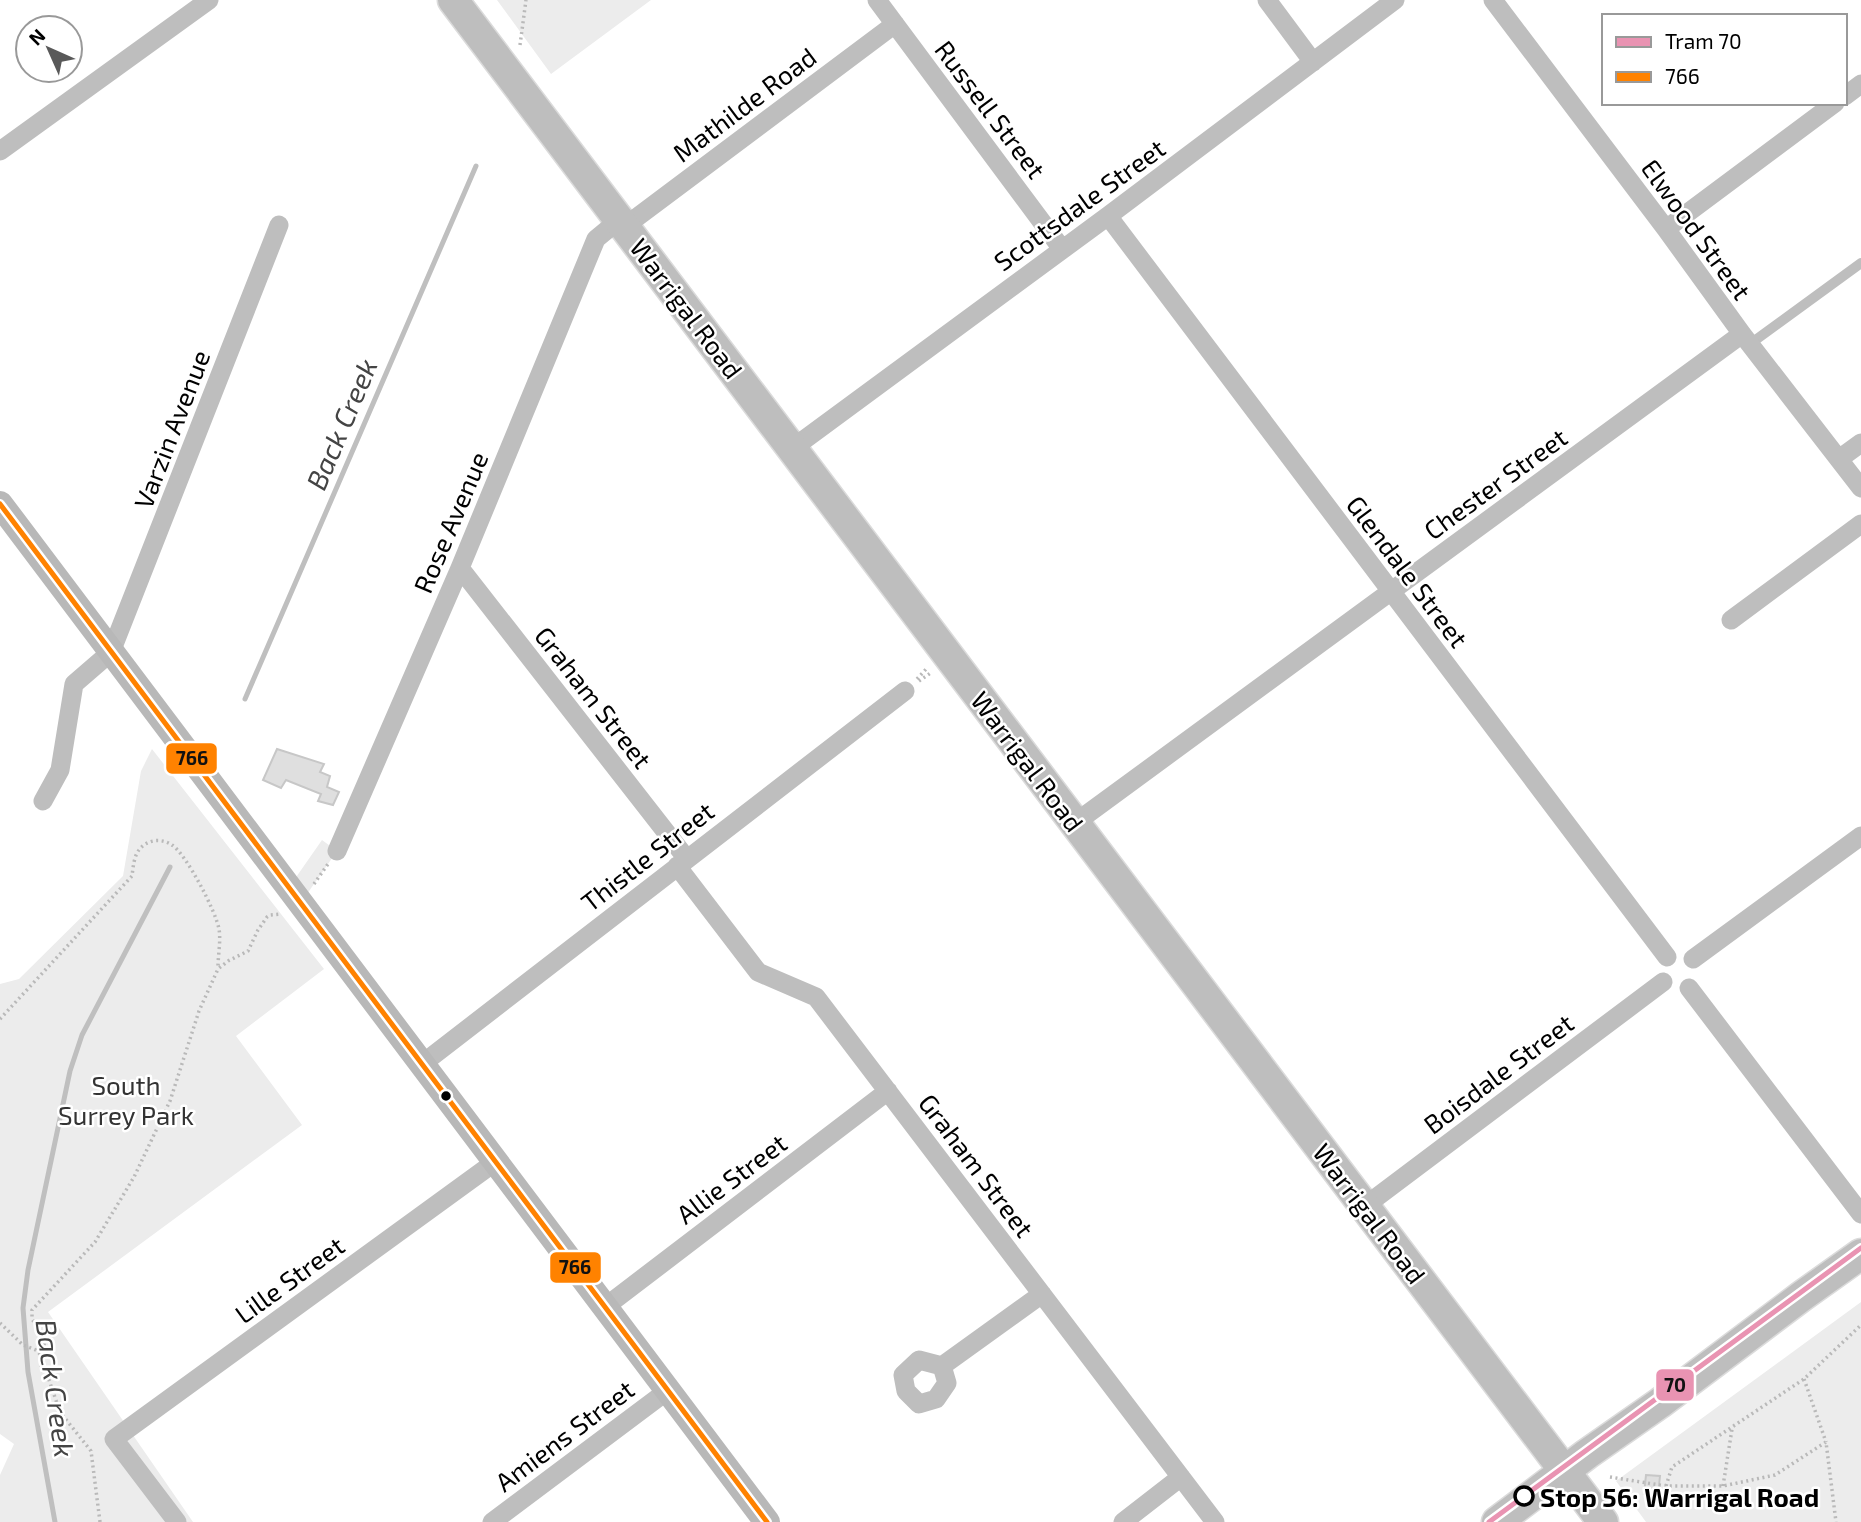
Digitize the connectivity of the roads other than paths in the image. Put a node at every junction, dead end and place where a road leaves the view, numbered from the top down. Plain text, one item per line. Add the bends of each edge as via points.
1 (209, 0) edge
2 (453, 0) edge
3 (877, 0) edge
4 (1267, 0) edge
5 (1395, 0) edge
6 (1493, 0) edge
7 (895, 24) junction
8 (1313, 62) junction
9 (1832, 105) edge
10 (0, 151) edge
11 (1108, 216) junction
12 (622, 223) junction
13 (279, 225) dead end
14 (1666, 229) junction
15 (1062, 249) junction
16 (1861, 262) edge
17 (1746, 339) junction
18 (1861, 443) edge
19 (793, 448) junction
20 (1839, 459) junction
21 (1861, 488) edge
22 (0, 504) edge
23 (1861, 524) edge
24 (460, 568) junction
25 (1391, 592) junction
26 (1731, 620) dead end
27 (111, 652) junction
28 (905, 691) road end
29 (43, 801) dead end
30 (1075, 823) junction
31 (1861, 836) edge
32 (337, 851) road end
33 (682, 862) junction
34 (1667, 957) junction
35 (1693, 959) junction
36 (1663, 982) junction
37 (1689, 988) junction
38 (422, 1063) junction
39 (888, 1091) junction
40 (495, 1162) junction
41 (1365, 1206) junction
42 (1861, 1214) edge
43 (1861, 1254) edge
44 (1042, 1294) junction
45 (605, 1307) junction
46 (942, 1366) dead end
47 (667, 1391) junction
48 (1565, 1471) junction
49 (1181, 1478) junction
50 (177, 1522) edge
51 (492, 1522) edge
52 (767, 1522) edge
53 (1123, 1522) edge
54 (1215, 1522) edge
55 (1497, 1522) edge
56 (1603, 1522) edge

1 - 10 street
2 - 12 main road, Warrigal Road
3 - 7 street, Russell Street
4 - 8 street
5 - 8 street, Scottsdale Street
6 - 14 street, Elwood Street
7 - 12 street, Mathilde Road
7 - 15 street, Russell Street
8 - 11 street, Scottsdale Street
9 - 14 street
11 - 15 street, Scottsdale Street
11 - 25 street, Glendale Street
12 - 19 main road, Warrigal Road
12 - 24 street, Rose Avenue via 596,239
13 - 27 street, Varzin Avenue
14 - 17 street, Elwood Street
15 - 19 street, Scottsdale Street
16 - 17 lane
17 - 20 street, Elwood Street
17 - 25 street, Chester Street
18 - 20 street
19 - 30 main road, Warrigal Road
20 - 21 street, Elwood Street
22 - 27 street
23 - 26 street
24 - 32 street, Rose Avenue
24 - 33 street, Graham Street
25 - 30 street, Chester Street
25 - 34 street, Glendale Street
27 - 29 street via 74,684 60,770
27 - 38 street
28 - 33 street, Thistle Street
30 - 41 main road, Warrigal Road
31 - 35 street
33 - 38 street, Thistle Street
33 - 39 street, Graham Street via 758,972 816,996
34 - 35 street via 1678,953
34 - 36 street via 1660,969
35 - 37 street via 1698,971
36 - 37 street via 1672,989
36 - 41 street, Boisdale Street
37 - 42 street
38 - 40 street
39 - 44 street, Graham Street
39 - 45 street, Allie Street
40 - 45 street
40 - 50 street, Lille Street via 114,1439
41 - 48 main road, Warrigal Road
43 - 48 main road
44 - 46 street
44 - 49 street, Graham Street
45 - 47 street
47 - 51 street, Amiens Street
47 - 52 street
48 - 55 main road
48 - 56 main road, Warrigal Road
49 - 53 street
49 - 54 street, Graham Street

